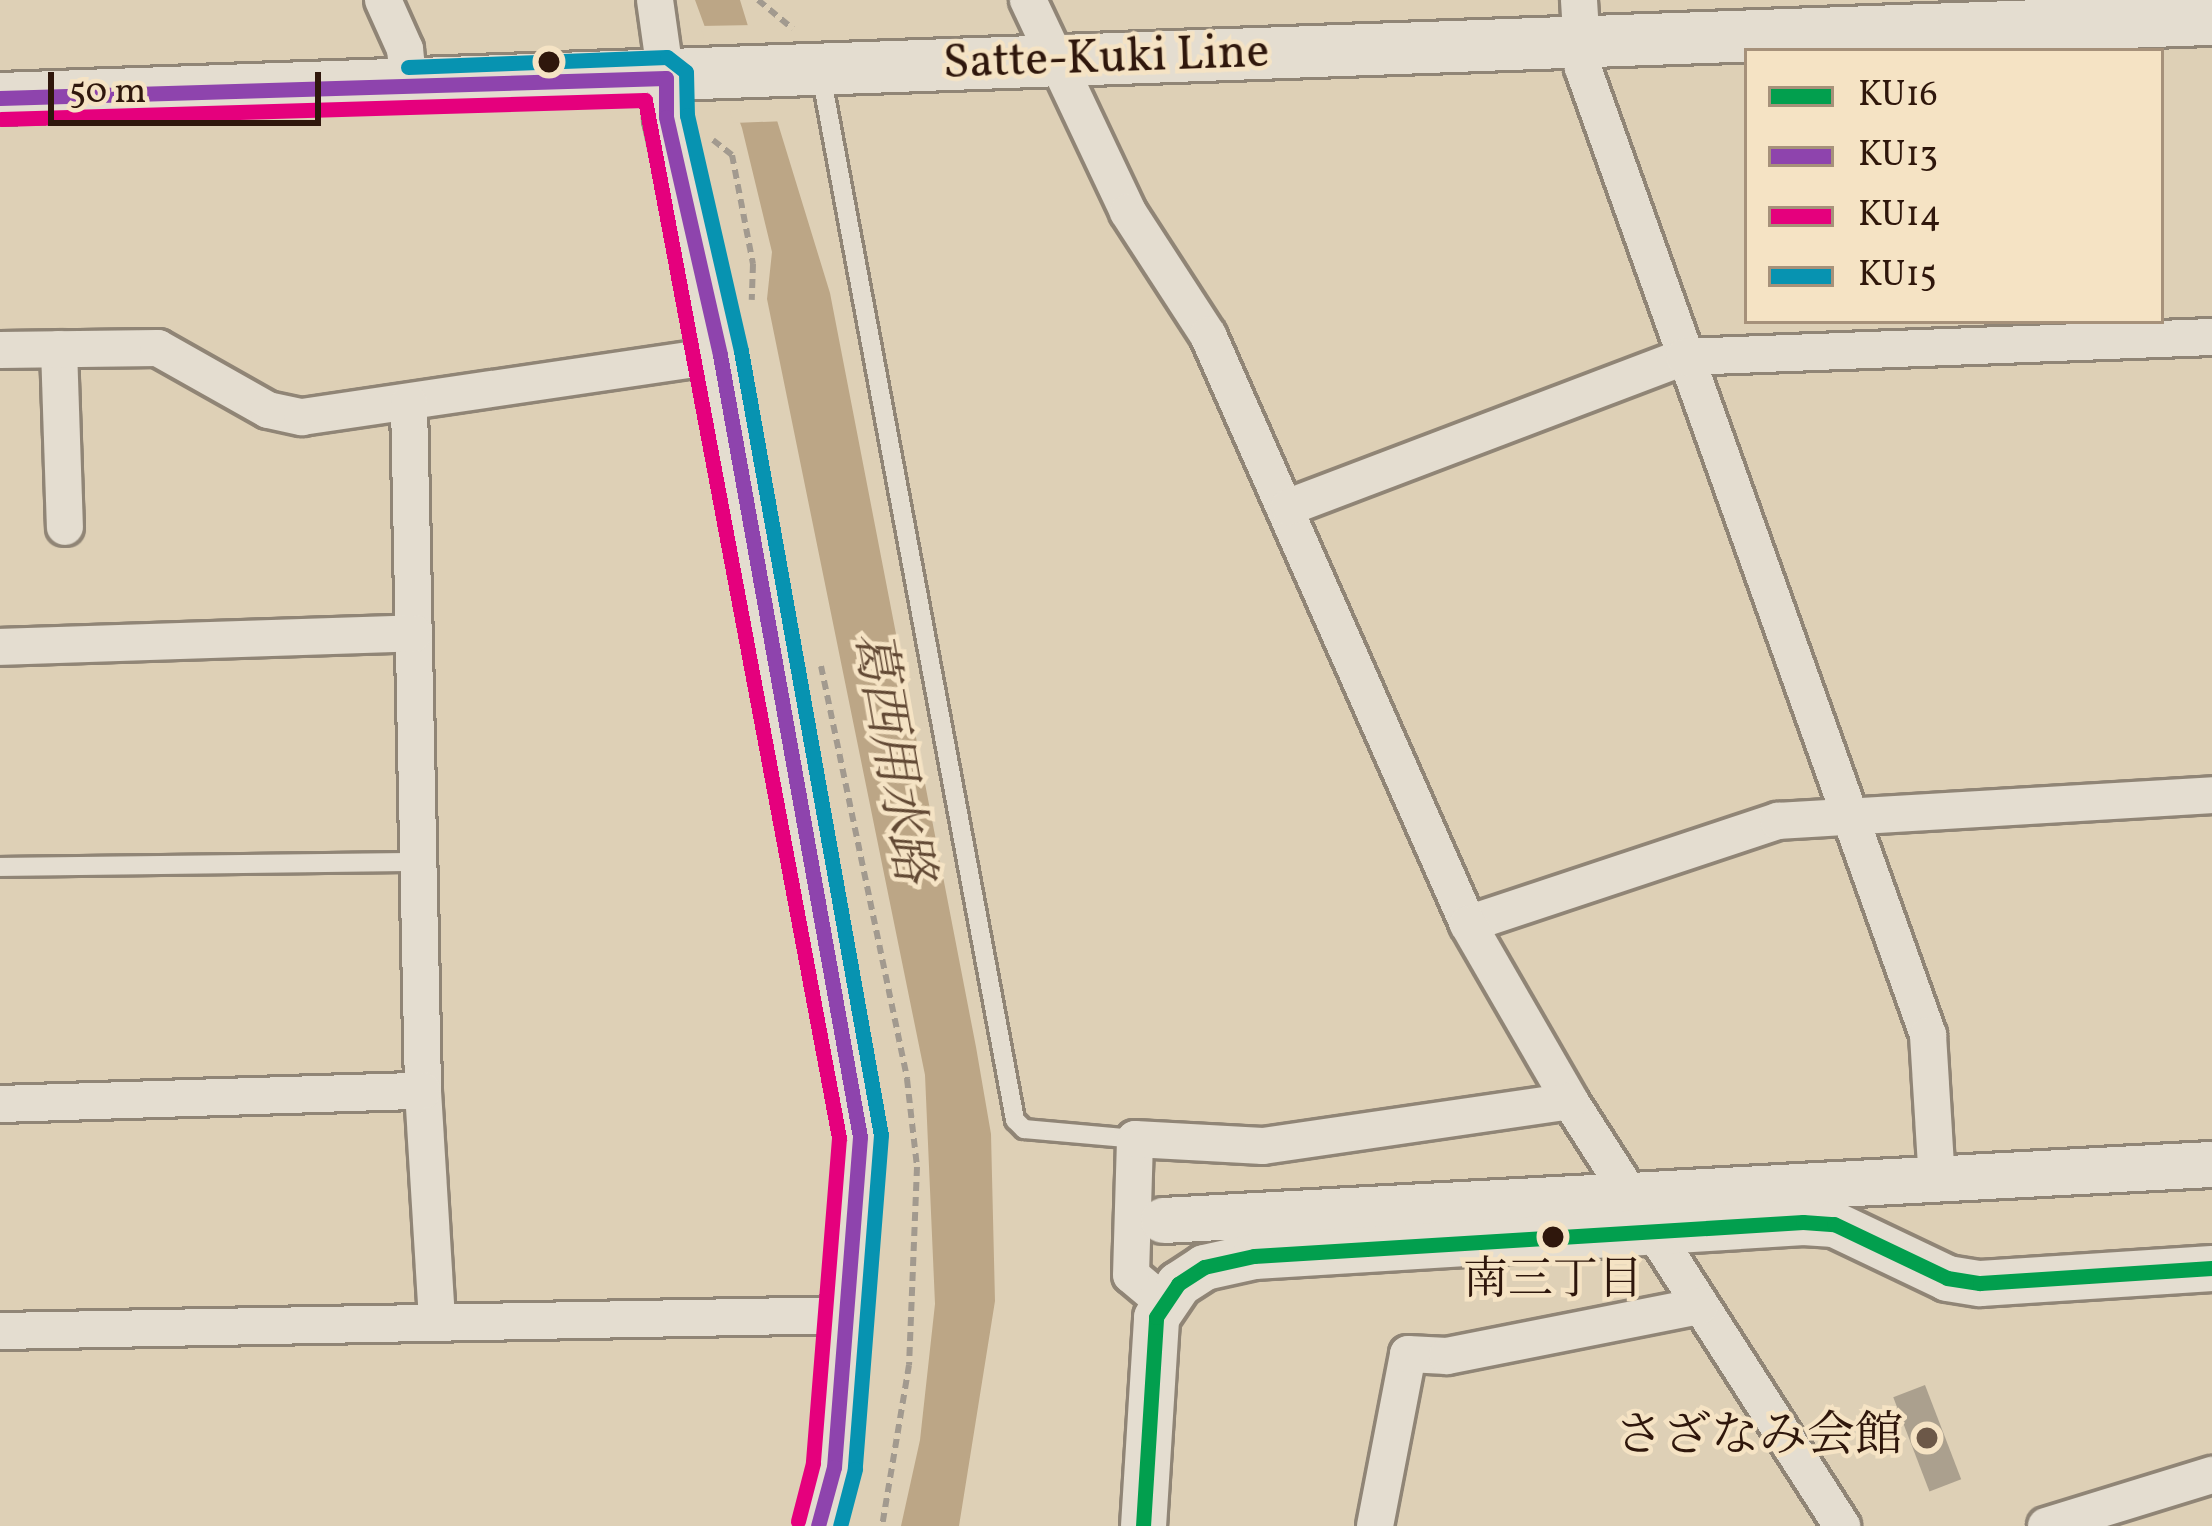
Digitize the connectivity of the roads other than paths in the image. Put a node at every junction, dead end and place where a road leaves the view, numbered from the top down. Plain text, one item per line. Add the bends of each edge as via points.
1 (383, 0) edge
2 (655, 0) edge
3 (1028, 0) edge
4 (2212, 19) edge
5 (1580, 21) edge
6 (804, 59) junction
7 (1057, 59) junction
8 (684, 77) junction
9 (409, 88) junction
10 (0, 98) edge
11 (2212, 337) edge
12 (59, 349) junction
13 (0, 350) edge
14 (720, 355) junction
15 (1684, 357) junction
16 (409, 403) junction
17 (1289, 507) junction
18 (65, 527) dead end
19 (414, 633) junction
20 (0, 646) edge
21 (2212, 795) edge
22 (1848, 814) junction
23 (418, 862) junction
24 (0, 867) edge
25 (1468, 924) junction
26 (423, 1091) junction
27 (1570, 1101) junction
28 (0, 1104) edge
29 (1136, 1139) junction
30 (2212, 1164) edge
31 (1936, 1181) junction
32 (1643, 1214) junction
33 (1163, 1220) dead end
34 (2212, 1268) edge
35 (1162, 1301) junction
36 (1700, 1306) junction
37 (850, 1315) junction
38 (437, 1322) junction
39 (0, 1331) edge
40 (2212, 1475) edge
41 (818, 1526) edge
42 (1143, 1526) edge
43 (1375, 1526) edge
44 (1842, 1526) edge
45 (2046, 1526) edge

1 - 9 street via 404,49
2 - 8 street
3 - 7 street
4 - 5 main road, Satte-Kuki Line
5 - 7 main road, Satte-Kuki Line
5 - 15 street via 1583,68
6 - 7 main road, Satte-Kuki Line
6 - 8 main road, Satte-Kuki Line
6 - 29 lane via 1015,1120 1024,1129
7 - 17 street via 1128,212 1208,335
8 - 9 main road, Satte-Kuki Line
8 - 14 street via 666,117
9 - 10 main road, Satte-Kuki Line
11 - 15 street
12 - 13 street
12 - 16 street via 158,348 282,416
12 - 18 street
14 - 16 street
14 - 37 street via 860,1137
15 - 17 street
15 - 22 street
16 - 19 street
17 - 25 street
19 - 20 street
19 - 23 street
21 - 22 street
22 - 25 street via 1778,821
22 - 31 street via 1928,1035
23 - 24 lane
23 - 26 street
25 - 27 street
26 - 28 street
26 - 38 street
27 - 29 street via 1263,1146
27 - 32 street
29 - 35 street via 1131,1275
30 - 31 street
31 - 32 street
32 - 33 street
32 - 34 street via 1834,1224 1946,1278 1980,1283
32 - 35 street via 1254,1256 1204,1267
32 - 36 street
35 - 42 street
36 - 43 street via 1448,1356 1408,1354
36 - 44 street
37 - 38 street
37 - 41 street via 834,1467
38 - 39 street
40 - 45 street

